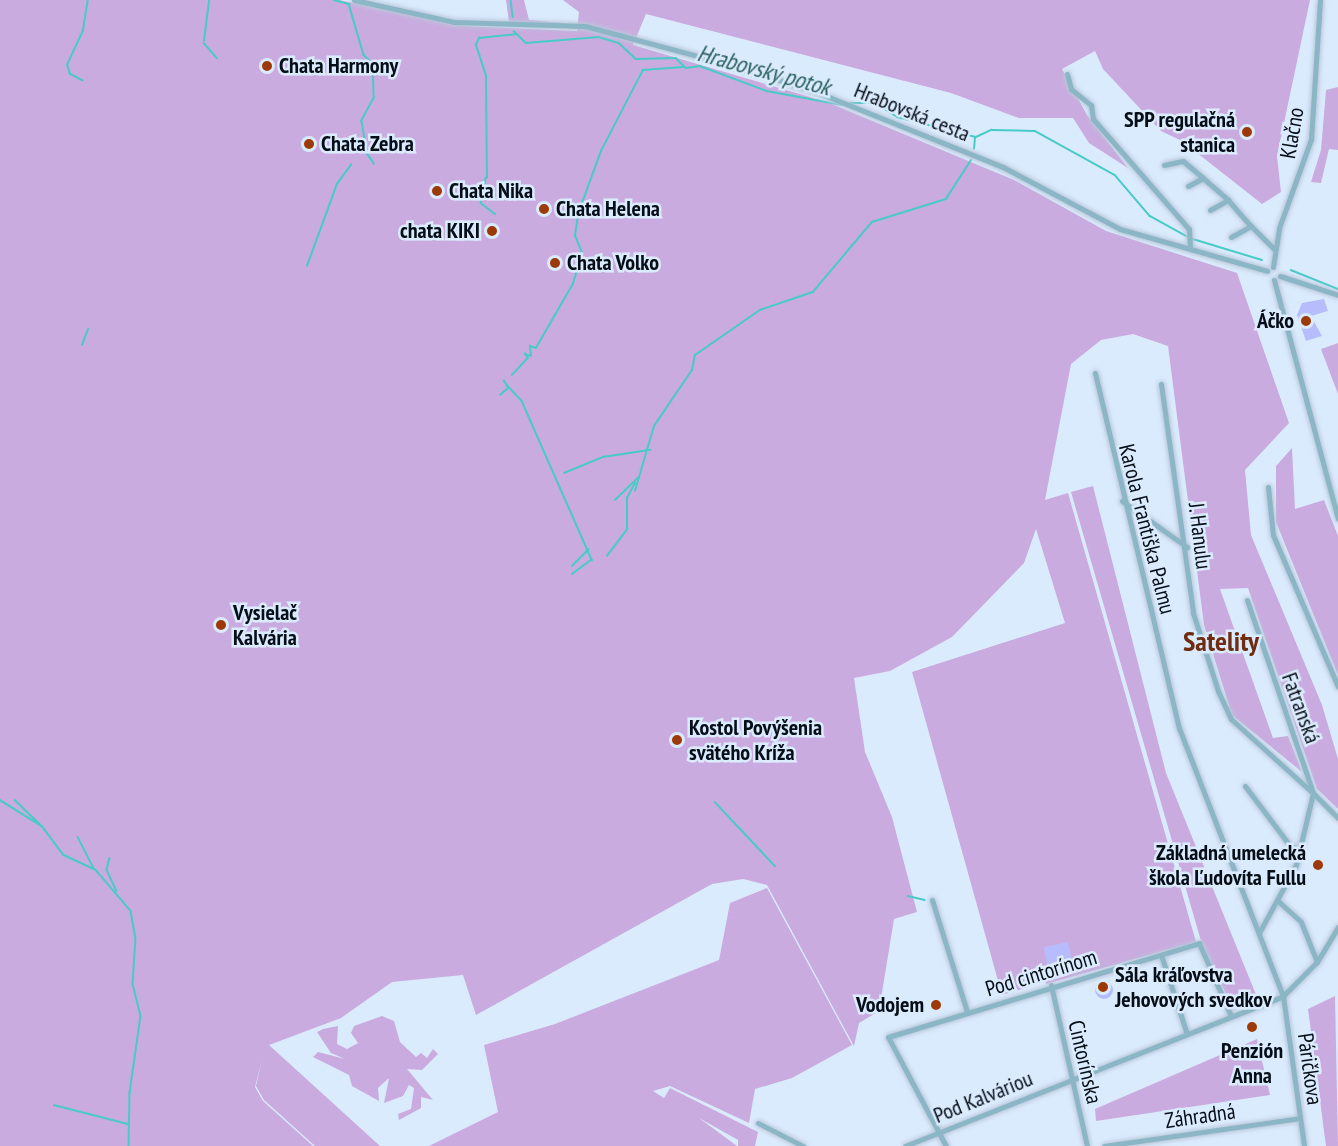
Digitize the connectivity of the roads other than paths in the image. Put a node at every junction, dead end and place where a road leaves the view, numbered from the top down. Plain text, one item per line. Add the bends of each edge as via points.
1 (354, 0) edge
2 (1320, 0) edge
3 (1067, 74) dead end
4 (1164, 165) dead end
5 (1203, 178) junction
6 (1188, 186) dead end
7 (1228, 200) junction
8 (1210, 210) dead end
9 (1251, 226) junction
10 (1231, 237) dead end
11 (1191, 242) junction
12 (1274, 249) junction
13 (1270, 269) junction
14 (1277, 278) junction
15 (1338, 295) edge
16 (1095, 372) dead end
17 (1161, 384) dead end
18 (1268, 487) dead end
19 (1122, 501) junction
20 (1338, 519) edge
21 (1187, 547) junction
22 (1247, 600) dead end
23 (1338, 687) edge
24 (1245, 786) dead end
25 (1313, 793) junction
26 (1338, 818) edge
27 (1300, 849) junction
28 (932, 900) dead end
29 (1278, 901) junction
30 (1338, 927) edge
31 (1259, 933) junction
32 (1161, 955) junction
33 (1317, 962) junction
34 (1051, 986) junction
35 (1283, 996) junction
36 (967, 1012) junction
37 (1231, 1016) junction
38 (1187, 1034) junction
39 (1073, 1079) junction
40 (1300, 1118) junction
41 (758, 1123) dead end
42 (939, 1132) junction
43 (803, 1146) edge
44 (905, 1146) edge
45 (946, 1146) edge
46 (1087, 1146) edge
47 (1104, 1146) edge
48 (1304, 1146) edge

1 - 11 street, Hrabovská cesta via 454,22 585,26 853,106 1003,167 1120,230
2 - 12 street, Klačno via 1310,147
3 - 11 street via 1071,89 1091,105 1093,119
4 - 5 street via 1183,161
5 - 6 street
5 - 7 street
7 - 8 street
7 - 9 street
9 - 10 street
9 - 12 street
11 - 13 street, Hrabovská cesta
12 - 13 street, Klačno
13 - 14 street
13 - 14 street
14 - 15 street
14 - 20 street
16 - 19 street, Karola Františka Palmu
17 - 21 street, J. Hanulu
18 - 23 street via 1273,535
19 - 21 street
19 - 31 street, Karola Františka Palmu via 1179,728
21 - 25 street, J. Hanulu via 1193,613 1224,706 1249,737
22 - 25 street, Fatranská
24 - 27 street via 1291,847
25 - 26 street, Fatranská
25 - 27 street
27 - 29 street
28 - 36 street
29 - 31 street
29 - 33 street via 1301,922
30 - 33 street
31 - 35 street, Karola Františka Palmu
32 - 34 street, Pod cintorínom
32 - 37 street, Pod cintorínom via 1203,944
32 - 38 street
33 - 35 street
34 - 36 street, Pod cintorínom
34 - 39 street, Cintorínska
35 - 37 street, Pod Kalváriou
35 - 40 street, Páričkova
36 - 42 street, Pod cintorínom via 888,1037
37 - 38 street, Pod Kalváriou
38 - 39 street, Pod Kalváriou
39 - 42 street, Pod Kalváriou
39 - 46 street, Cintorínska
40 - 47 street, Záhradná
40 - 48 street, Páričkova
41 - 43 street
42 - 44 street, Pod Kalváriou
42 - 45 street

